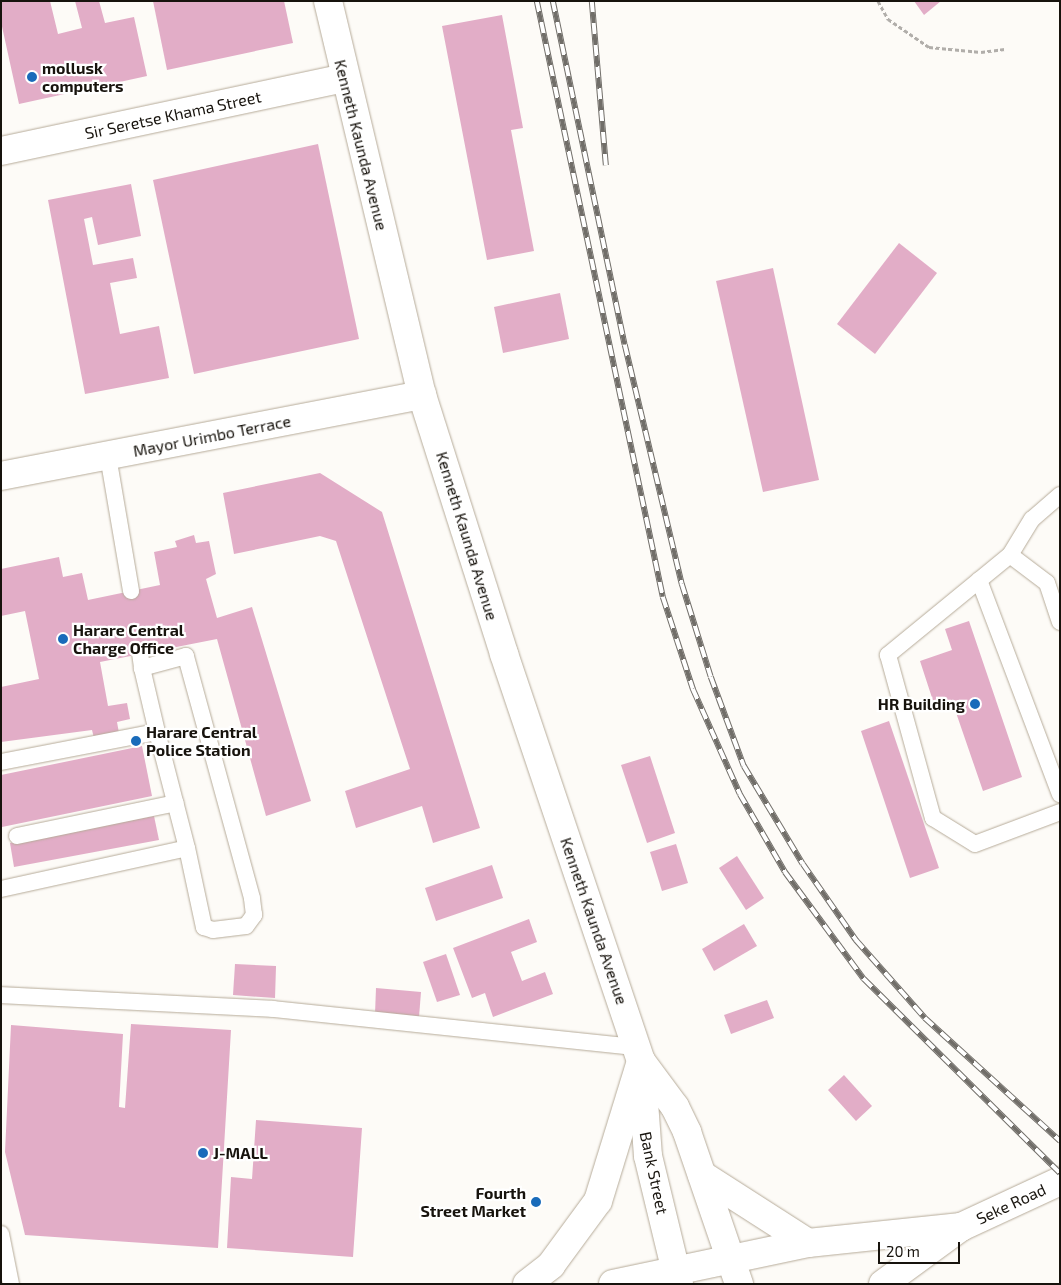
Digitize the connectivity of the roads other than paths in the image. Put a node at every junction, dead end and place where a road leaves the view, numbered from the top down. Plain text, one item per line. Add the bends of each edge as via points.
1 (328, 1) edge
2 (344, 78) junction
3 (1, 151) edge
4 (422, 395) junction
5 (108, 456) junction
6 (1, 476) edge
7 (1060, 495) edge
8 (1010, 555) junction
9 (979, 580) junction
10 (131, 591) dead end
11 (1060, 622) edge
12 (157, 732) junction
13 (1, 762) edge
14 (1060, 794) edge
15 (176, 803) junction
16 (1060, 812) edge
17 (17, 836) dead end
18 (187, 848) junction
19 (1, 889) edge
20 (1, 995) edge
21 (639, 1054) junction
22 (702, 1175) junction
23 (1060, 1181) edge
24 (961, 1227) junction
25 (1, 1234) edge
26 (808, 1243) junction
27 (732, 1258) junction
28 (678, 1278) edge
29 (11, 1284) edge
30 (527, 1284) edge
31 (613, 1284) edge
32 (739, 1284) edge
33 (883, 1284) edge

1 - 2 main road, Kenneth Kaunda Avenue
2 - 3 main road, Sir Seretse Khama Street
2 - 4 main road, Kenneth Kaunda Avenue
4 - 5 main road, Mayor Urimbo Terrace
4 - 21 main road, Kenneth Kaunda Avenue via 501,644
5 - 6 main road, Mayor Urimbo Terrace
5 - 10 lane
7 - 8 lane via 1032,519
8 - 9 lane
8 - 11 lane via 1047,583
9 - 14 lane
9 - 16 lane via 888,655 933,818 975,844
12 - 13 lane
12 - 15 lane
12 - 18 lane via 141,661 186,656 252,898 254,915 246,926 212,930 204,927
15 - 17 lane
15 - 18 lane
18 - 19 lane
20 - 21 lane via 273,1009
21 - 22 main road via 675,1107
21 - 28 main road, Bank Street via 648,1156
21 - 30 main road via 598,1201 551,1265
22 - 26 main road
22 - 27 main road
23 - 24 main road, Seke Road
24 - 26 main road
24 - 33 main road
25 - 29 lane
26 - 27 main road
27 - 28 main road
27 - 32 main road
28 - 31 main road

